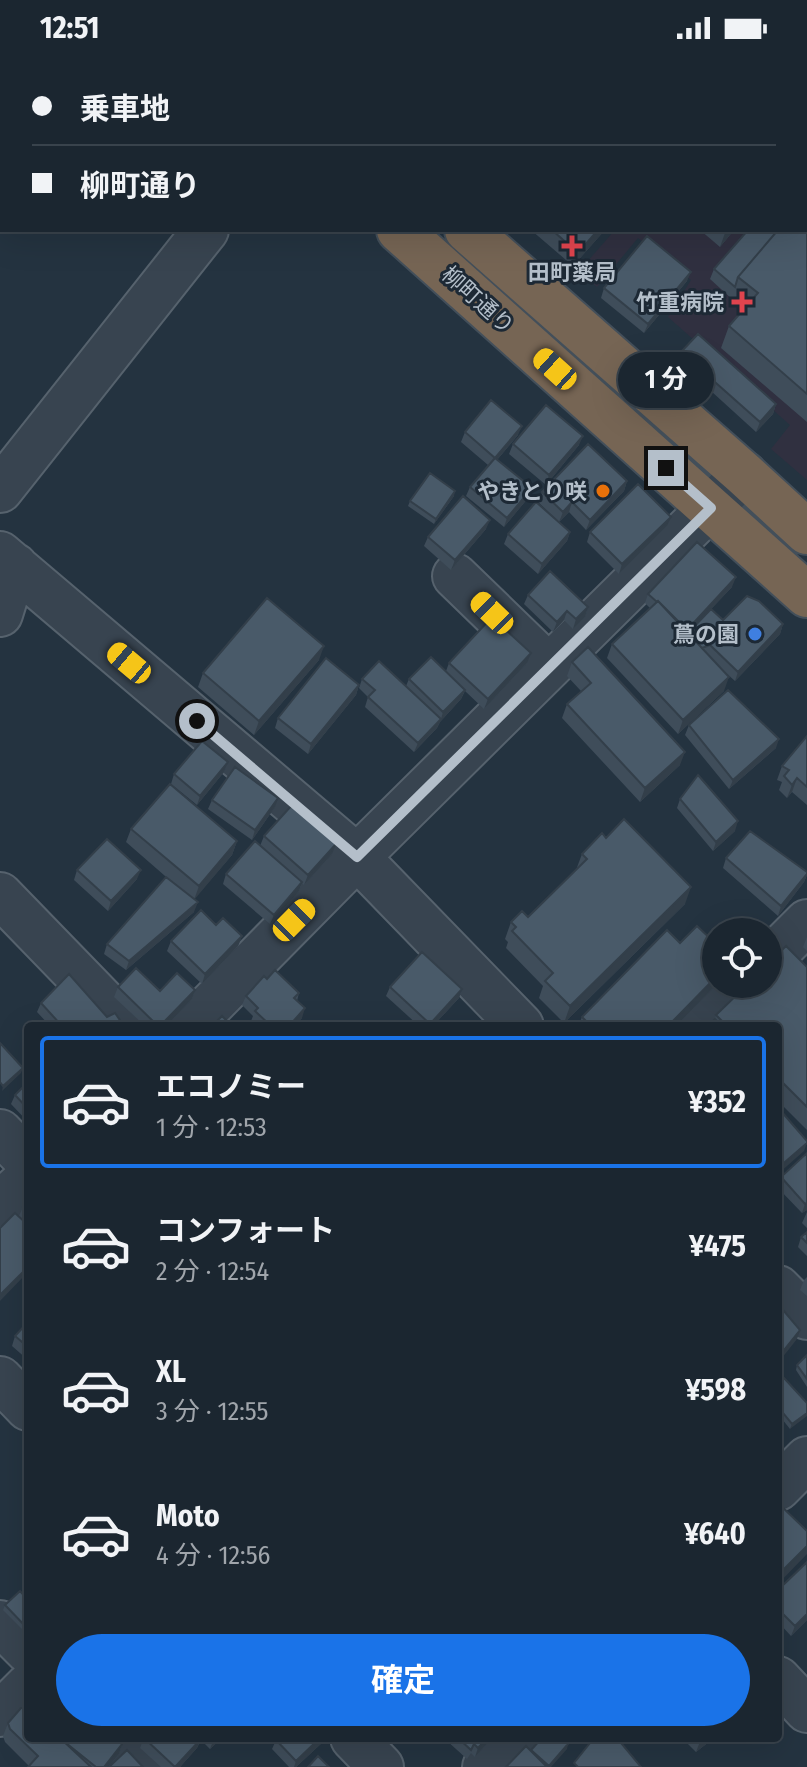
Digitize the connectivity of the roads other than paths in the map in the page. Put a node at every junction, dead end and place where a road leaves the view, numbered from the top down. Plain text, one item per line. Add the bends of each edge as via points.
1 (204, 232) edge
2 (401, 232) edge
3 (469, 232) edge
4 (744, 474) junction
5 (0, 490) edge
6 (711, 508) junction
7 (807, 532) edge
8 (8, 560) edge
9 (455, 576) edge
10 (805, 589) edge
11 (0, 614) edge
12 (549, 667) junction
13 (357, 857) junction
14 (0, 895) edge
15 (807, 922) edge
16 (782, 947) edge
17 (730, 998) edge
18 (123, 1022) edge
19 (194, 1022) edge
20 (517, 1022) edge
21 (706, 1022) edge
22 (0, 1132) edge
23 (24, 1157) edge
24 (24, 1182) edge
25 (0, 1204) edge
26 (782, 1292) edge
27 (807, 1317) edge
28 (0, 1379) edge
29 (24, 1404) edge
30 (807, 1459) edge
31 (782, 1484) edge
32 (0, 1623) edge
33 (24, 1647) edge
34 (782, 1683) edge
35 (24, 1690) edge
36 (807, 1710) edge
37 (0, 1714) edge
38 (118, 1742) edge
39 (512, 1742) edge
40 (143, 1767) edge
41 (485, 1767) edge

1 - 5 street
2 - 6 highway, 柳町通り
3 - 4 highway, 柳町通り
4 - 6 street
4 - 7 highway, 柳町通り
6 - 10 highway, 柳町通り
6 - 12 street
8 - 11 street
8 - 13 street
9 - 12 street
12 - 13 street
13 - 19 street
13 - 20 street
14 - 18 street
15 - 16 street
17 - 21 street
22 - 23 street
24 - 25 street
26 - 27 street
28 - 29 street
30 - 31 street
32 - 33 street
34 - 36 street
35 - 37 street
38 - 40 street
39 - 41 street

